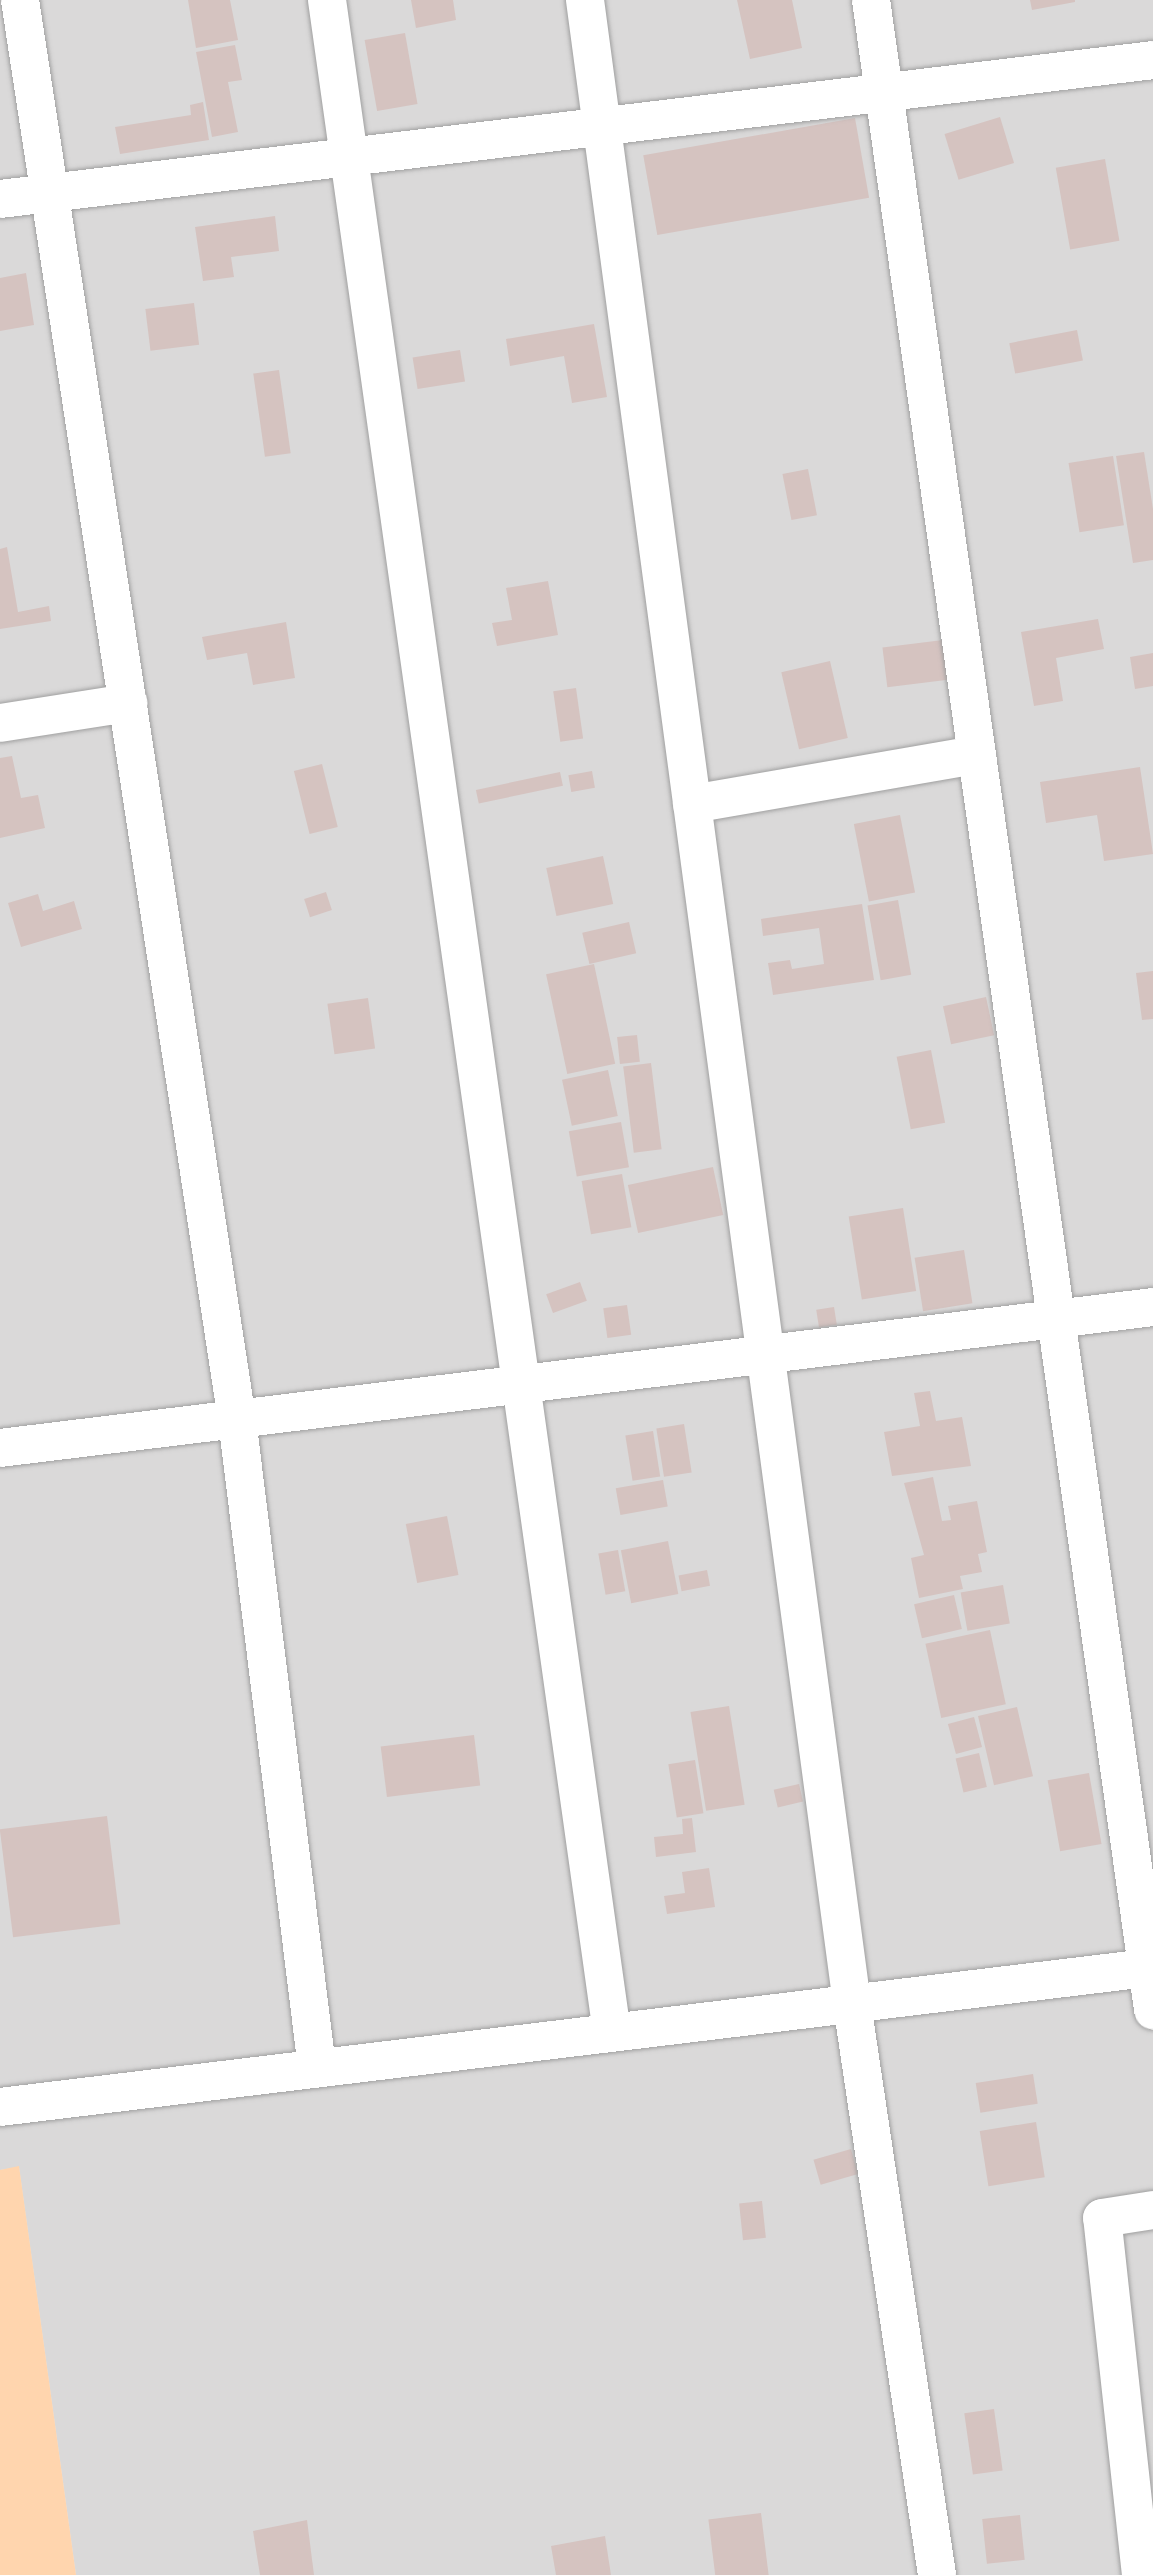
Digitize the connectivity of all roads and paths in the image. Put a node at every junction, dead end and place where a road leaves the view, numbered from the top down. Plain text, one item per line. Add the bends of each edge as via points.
1 (20, 0) edge
2 (327, 0) edge
3 (585, 0) edge
4 (871, 0) edge
5 (1153, 60) edge
6 (884, 92) junction
7 (602, 126) junction
8 (348, 157) junction
9 (50, 193) junction
10 (0, 199) edge
11 (128, 703) junction
12 (0, 723) edge
13 (977, 755) junction
14 (692, 804) junction
15 (1153, 1308) edge
16 (1056, 1320) junction
17 (766, 1355) junction
18 (522, 1384) junction
19 (238, 1419) junction
20 (0, 1448) edge
21 (1147, 1968) junction
22 (852, 2004) junction
23 (1153, 2010) edge
24 (612, 2032) junction
25 (317, 2068) junction
26 (0, 2107) edge
27 (1153, 2210) edge
28 (1144, 2565) edge
29 (937, 2575) edge

1 - 9 street
2 - 8 street
3 - 7 street
4 - 6 street
5 - 6 street
6 - 7 street
6 - 13 street
7 - 8 street
7 - 14 street
8 - 9 street
8 - 18 street
9 - 10 street
9 - 11 street
11 - 12 street
11 - 19 street
13 - 14 street
13 - 16 street
14 - 17 street
15 - 16 street
16 - 17 street
16 - 21 street
17 - 18 street
17 - 22 street
18 - 19 street
18 - 24 street
19 - 20 street
19 - 25 street
21 - 22 street
21 - 23 street
22 - 24 street
22 - 29 street
24 - 25 street
25 - 26 street
27 - 28 street via 1102,2218

